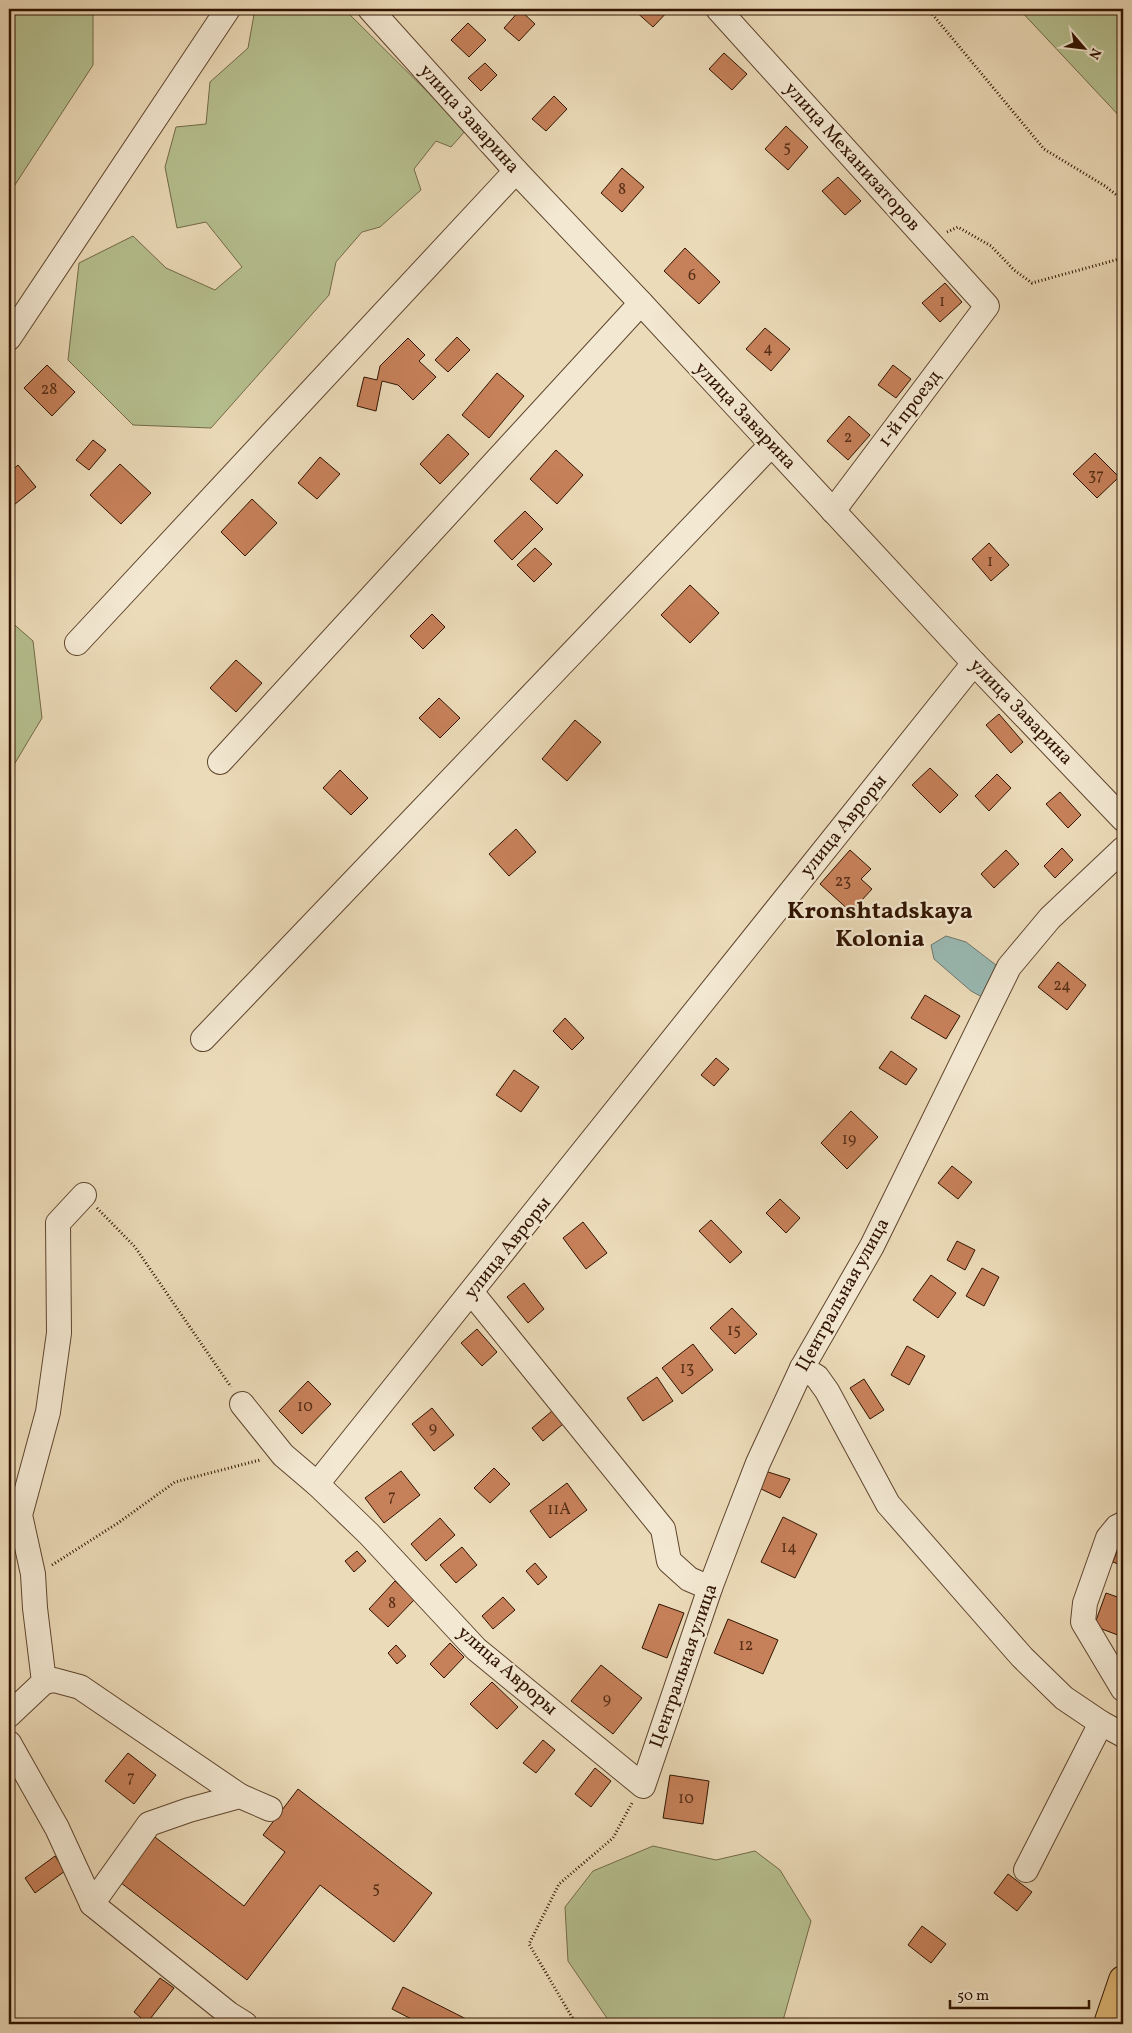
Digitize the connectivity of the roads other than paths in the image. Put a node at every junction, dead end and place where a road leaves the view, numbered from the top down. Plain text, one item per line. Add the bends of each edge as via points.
1 (228, 9) edge
2 (370, 9) edge
3 (718, 9) edge
4 (516, 171) junction
5 (641, 303) junction
6 (987, 306) joint
7 (9, 338) edge
8 (772, 445) junction
9 (833, 511) junction
10 (77, 643) dead end
11 (974, 663) junction
12 (220, 762) dead end
13 (1123, 819) edge
14 (1123, 849) edge
15 (203, 1039) dead end
16 (84, 1195) road end
17 (472, 1293) junction
18 (802, 1368) junction
19 (242, 1404) road end
20 (317, 1484) junction
21 (1123, 1524) edge
22 (710, 1588) junction
23 (44, 1682) junction
24 (1123, 1689) edge
25 (9, 1716) edge
26 (1117, 1728) edge
27 (9, 1743) edge
28 (643, 1786) joint
29 (240, 1796) junction
30 (270, 1809) dead end
31 (1026, 1870) dead end
32 (92, 1904) junction
33 (1123, 1980) edge
34 (245, 2024) edge
35 (1108, 2024) edge

1 - 7 street
2 - 4 street, улица Заварина
3 - 6 street, улица Механизаторов
4 - 5 street, улица Заварина
4 - 10 street
5 - 8 street, улица Заварина
5 - 12 street
6 - 9 street, 1-й проезд
8 - 9 street, улица Заварина
8 - 15 street
9 - 11 street, улица Заварина
11 - 13 street, улица Заварина
11 - 17 street, улица Авроры
14 - 18 street, Центральная улица via 1050,918 1009,967 872,1246
16 - 23 street via 58,1223 59,1333 48,1412 20,1516 33,1574
17 - 20 street, улица Авроры
17 - 22 street via 662,1529 669,1561 689,1579
18 - 22 street, Центральная улица via 758,1463
18 - 26 street via 817,1376 827,1391 888,1504 1022,1657 1064,1698
19 - 20 street via 283,1455
20 - 28 street, улица Авроры via 369,1534 476,1649
21 - 24 street via 1108,1538 1086,1603 1083,1622
22 - 28 street, Центральная улица
23 - 25 street
23 - 29 street via 54,1680 80,1687
26 - 31 street
27 - 32 street via 57,1828
29 - 30 street
29 - 32 street via 149,1824
32 - 34 street
33 - 35 main road

